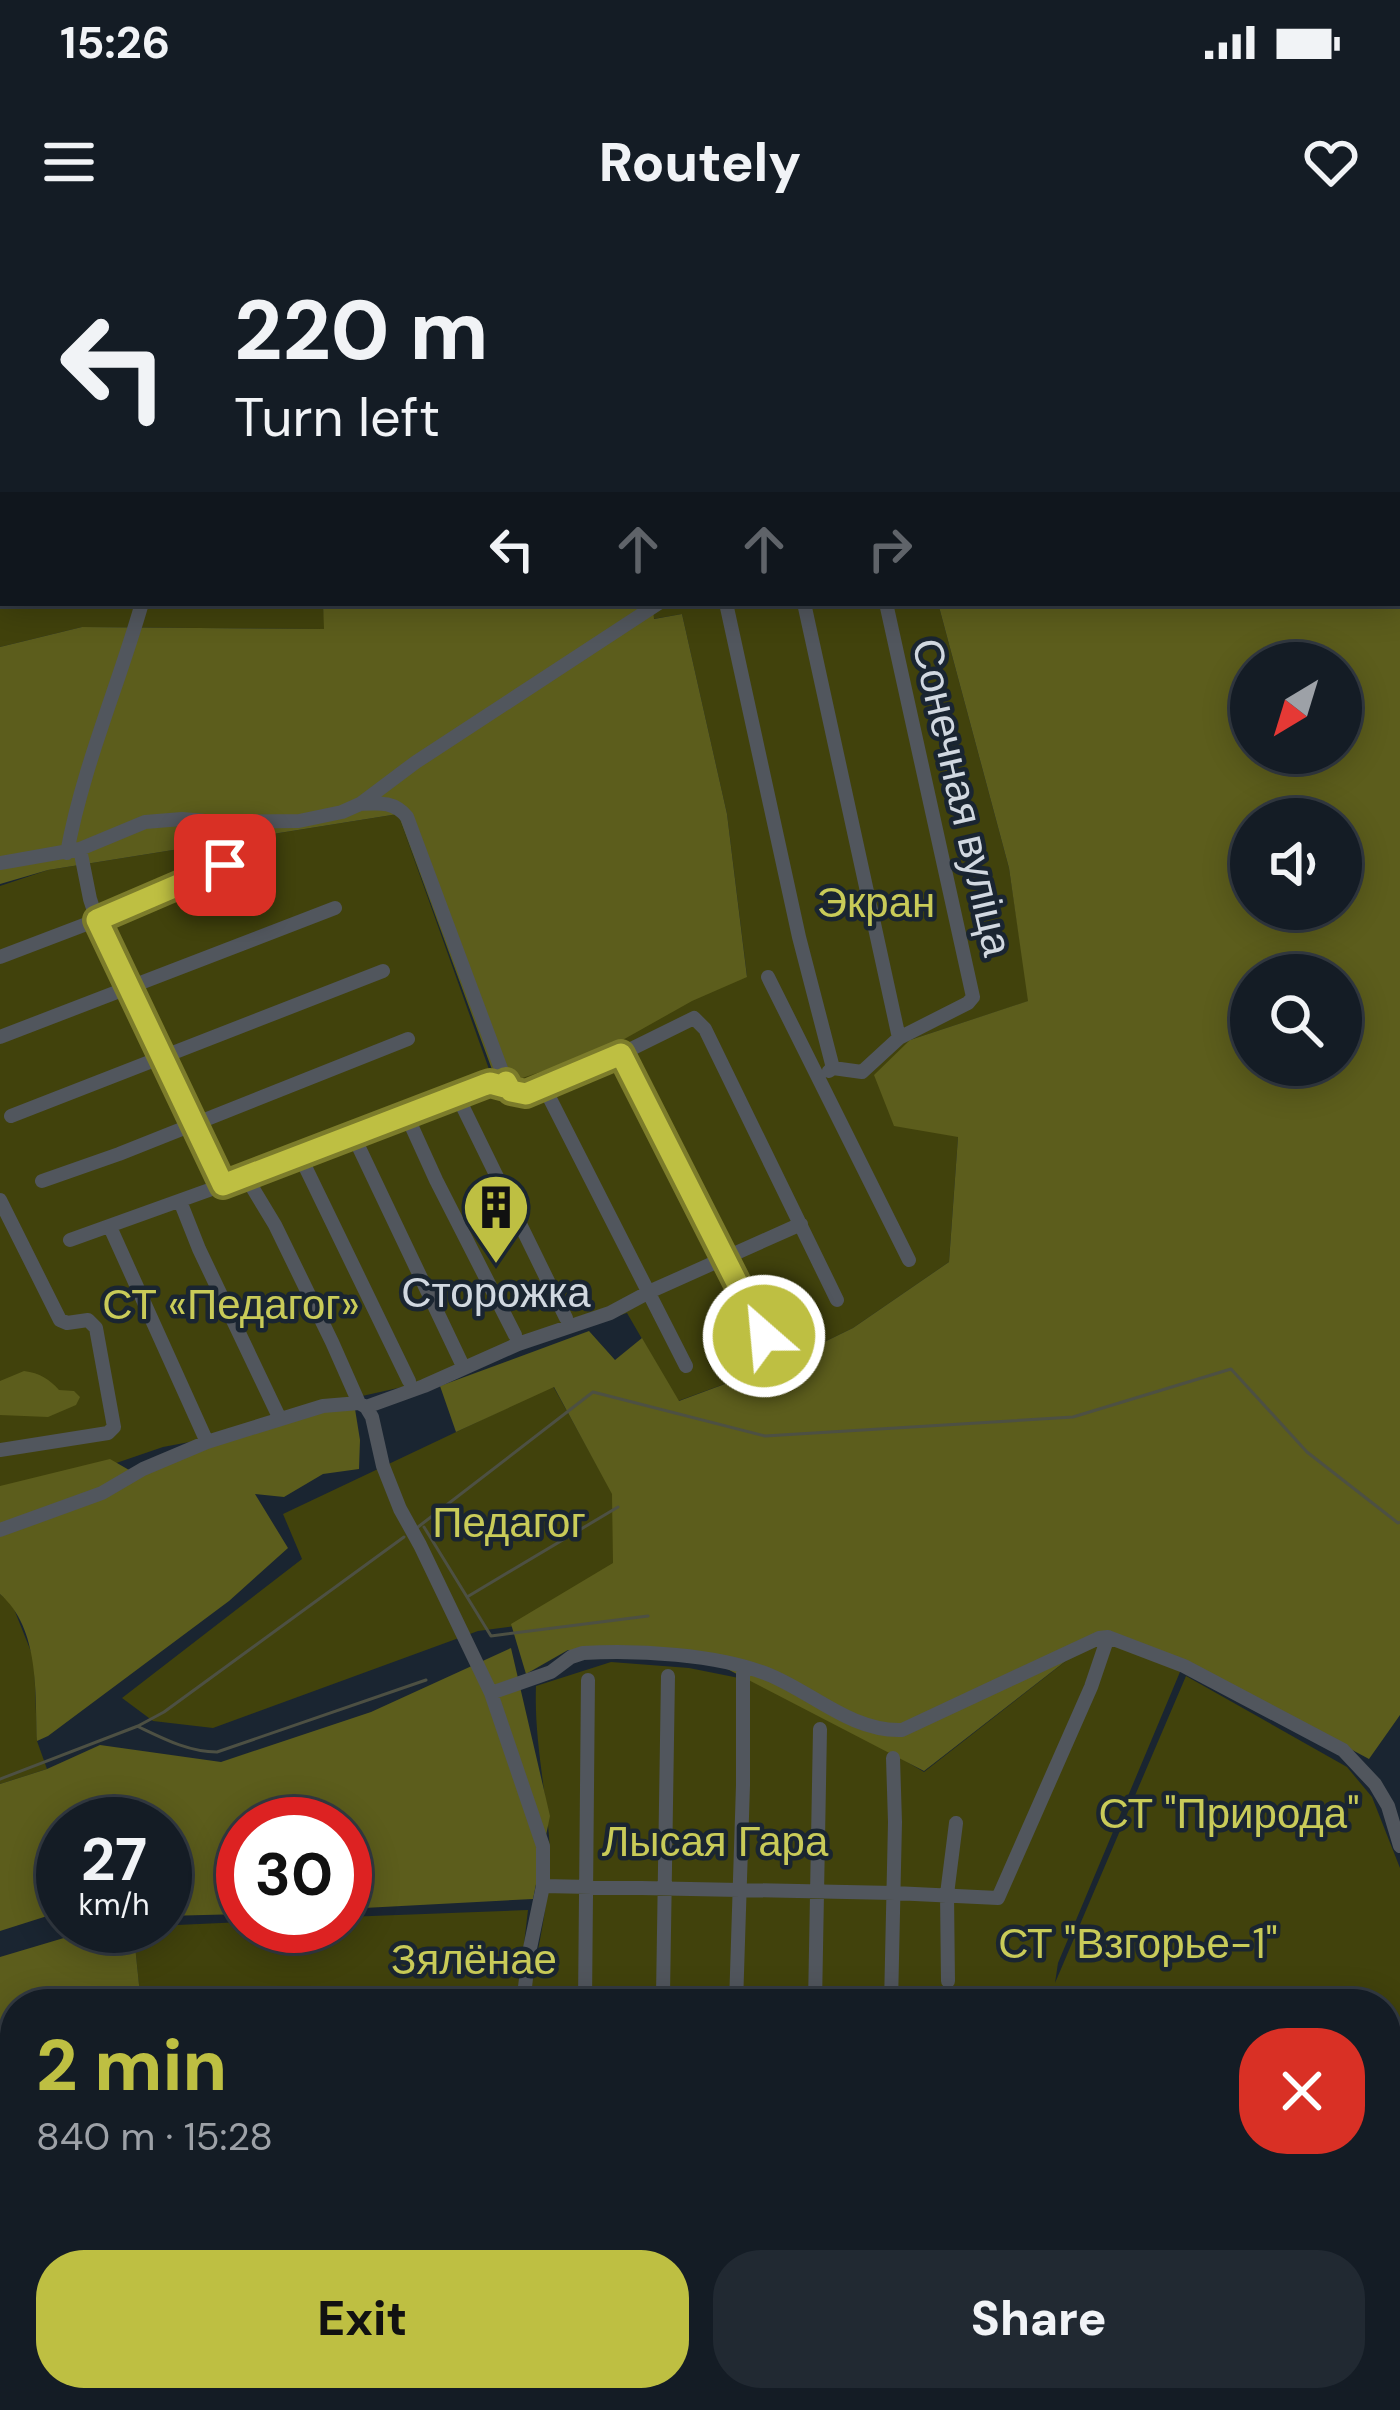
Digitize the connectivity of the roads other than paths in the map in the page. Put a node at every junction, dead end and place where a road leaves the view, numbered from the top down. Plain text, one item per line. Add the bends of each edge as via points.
1 (141, 606) edge
2 (654, 606) edge
3 (727, 606) edge
4 (805, 606) edge
5 (887, 606) edge
6 (360, 804) junction
7 (264, 849) dead end
8 (73, 851) junction
9 (0, 863) edge
10 (334, 908) dead end
11 (97, 920) junction
12 (0, 957) edge
13 (383, 971) dead end
14 (768, 977) dead end
15 (130, 989) junction
16 (0, 1037) edge
17 (899, 1038) junction
18 (408, 1039) dead end
19 (621, 1054) junction
20 (161, 1056) junction
21 (833, 1068) junction
22 (818, 1077) junction
23 (506, 1082) junction
24 (544, 1087) junction
25 (457, 1095) junction
26 (406, 1114) junction
27 (11, 1116) dead end
28 (195, 1122) junction
29 (353, 1135) junction
30 (299, 1154) junction
31 (246, 1177) junction
32 (42, 1181) dead end
33 (223, 1185) junction
34 (0, 1200) edge
35 (180, 1201) junction
36 (801, 1224) junction
37 (110, 1227) junction
38 (70, 1240) dead end
39 (724, 1257) junction
40 (909, 1260) dead end
41 (647, 1294) junction
42 (837, 1300) dead end
43 (566, 1318) dead end
44 (515, 1335) dead end
45 (764, 1336) dead end
46 (461, 1362) dead end
47 (686, 1366) dead end
48 (409, 1382) dead end
49 (362, 1405) junction
50 (280, 1419) junction
51 (207, 1442) junction
52 (0, 1450) edge
53 (0, 1530) edge
54 (1108, 1637) junction
55 (743, 1666) junction
56 (668, 1676) dead end
57 (588, 1680) dead end
58 (491, 1694) junction
59 (820, 1729) dead end
60 (893, 1758) dead end
61 (956, 1822) dead end
62 (1400, 1846) edge
63 (543, 1886) junction
64 (587, 1886) junction
65 (664, 1888) junction
66 (740, 1890) junction
67 (816, 1892) junction
68 (894, 1892) junction
69 (947, 1894) junction
70 (948, 1981) dead end
71 (525, 1989) edge
72 (585, 1989) edge
73 (663, 1989) edge
74 (737, 1989) edge
75 (815, 1989) edge
76 (891, 1989) edge

1 - 8 street via 83,780
2 - 6 street
3 - 21 street
4 - 17 street
5 - 17 street, Сонечная вуліца via 974,998
6 - 8 street via 299,821 146,822
6 - 23 street via 389,804 407,817
7 - 11 street
8 - 9 street
8 - 11 street
10 - 15 street
11 - 12 street
11 - 15 street
13 - 20 street
14 - 22 street
15 - 16 street
15 - 20 street
17 - 21 street via 862,1072
18 - 28 street
19 - 24 street
19 - 36 street via 698,1020
19 - 39 street
20 - 27 street
20 - 28 street
21 - 22 street
22 - 40 street
23 - 24 street via 518,1094
23 - 25 street
24 - 41 street
25 - 26 street
25 - 43 street
26 - 29 street
26 - 44 street
28 - 32 street
28 - 33 street
29 - 30 street
29 - 46 street
30 - 31 street
30 - 48 street
31 - 33 street
31 - 49 street
33 - 35 street
34 - 52 street via 60,1320 88,1320 96,1328 114,1427
35 - 37 street
35 - 50 street
36 - 39 street
36 - 42 street
37 - 38 street
37 - 51 street
39 - 41 street
39 - 45 street
41 - 47 street
41 - 49 street
49 - 50 street
49 - 58 street via 400,1508
50 - 51 street
51 - 53 street
54 - 55 street via 902,1730 830,1709
54 - 62 street via 1184,1666 1343,1750 1375,1784
54 - 69 street via 998,1898
55 - 58 street via 583,1653
55 - 66 street
56 - 65 street
57 - 64 street
58 - 63 street via 544,1846
59 - 67 street
60 - 68 street
61 - 69 street
63 - 64 street
63 - 71 street
64 - 65 street
64 - 72 street
65 - 66 street
65 - 73 street
66 - 67 street
66 - 74 street
67 - 68 street
67 - 75 street
68 - 69 street
68 - 76 street
69 - 70 street

